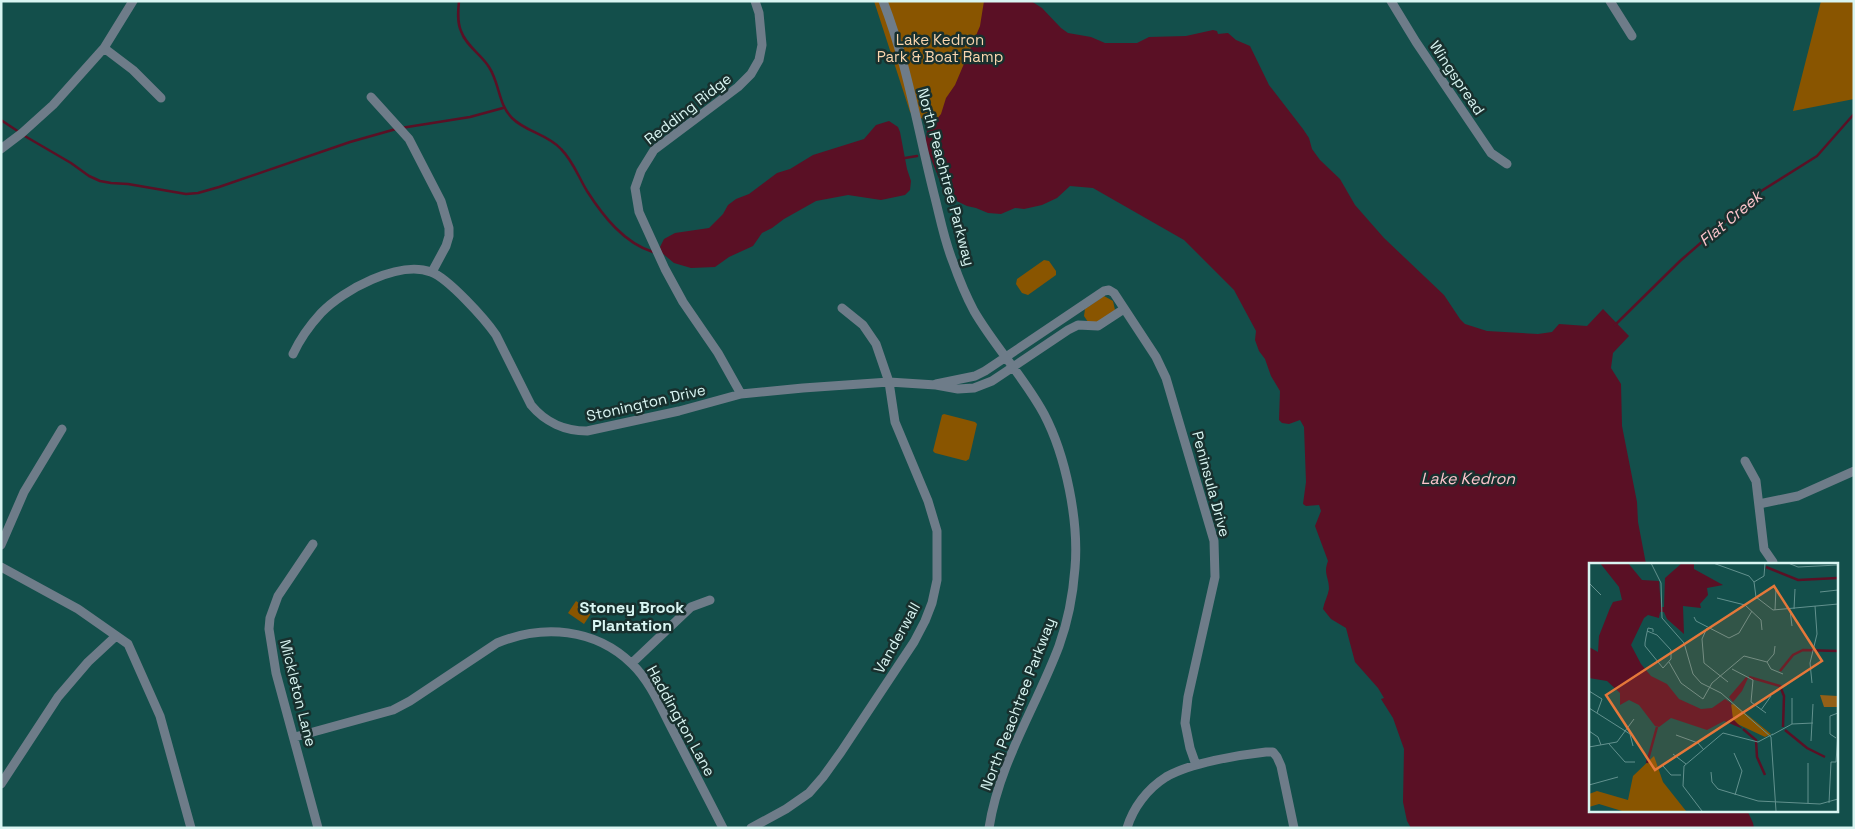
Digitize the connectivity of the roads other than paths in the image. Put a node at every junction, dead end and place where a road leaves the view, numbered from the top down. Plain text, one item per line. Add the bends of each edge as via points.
1 (133, 1) edge
2 (754, 1) edge
3 (883, 1) edge
4 (1391, 1) edge
5 (1610, 1) edge
6 (1632, 36) dead end
7 (104, 48) junction
8 (372, 97) dead end
9 (161, 98) dead end
10 (1, 149) edge
11 (1507, 164) dead end
12 (432, 272) junction
13 (842, 308) dead end
14 (1124, 309) junction
15 (1068, 315) junction
16 (1075, 327) junction
17 (293, 354) dead end
18 (1005, 356) junction
19 (1013, 367) junction
20 (889, 382) junction
21 (936, 385) junction
22 (741, 394) junction
23 (62, 429) dead end
24 (1745, 461) dead end
25 (1854, 471) edge
26 (1759, 504) junction
27 (312, 544) dead end
28 (1, 545) edge
29 (1773, 562) dead end
30 (1, 567) edge
31 (710, 600) dead end
32 (116, 636) junction
33 (632, 663) junction
34 (295, 738) junction
35 (1196, 765) junction
36 (1, 784) edge
37 (191, 828) edge
38 (318, 828) edge
39 (723, 828) edge
40 (751, 828) edge
41 (989, 828) edge
42 (1126, 828) edge
43 (1294, 828) edge

1 - 7 street
2 - 22 street, Redding Ridge via 761,22 762,44 759,60 751,74 654,150 640,171 636,188 639,212 658,254 683,302
3 - 18 street, North Peachtree Parkway via 952,261 973,309
4 - 11 street, Wingspread via 1491,152
5 - 6 street
7 - 9 street via 133,70
7 - 10 street via 53,105
8 - 12 street via 404,132 441,200 450,228
12 - 17 street, Stonington Drive via 398,269 340,297 302,336
12 - 22 street, Stonington Drive via 454,287 490,326 531,405 557,425 573,431 587,431
13 - 20 street, Vanderwall via 863,325 876,344
14 - 15 street, Peninsula Drive via 1114,293 1104,290
14 - 16 street via 1098,326
14 - 35 street, Peninsula Drive via 1166,378 1214,541 1215,577 1185,723
15 - 16 street
15 - 18 street, Peninsula Drive
16 - 19 street
18 - 19 street, North Peachtree Parkway
18 - 21 street, Stonington Drive via 975,376
19 - 21 street, Stonington Drive via 974,388
19 - 41 street, North Peachtree Parkway via 1044,414 1062,459 1074,528 1075,566 1063,634 1001,780
20 - 21 street, Stonington Drive
20 - 22 street, Stonington Drive
20 - 40 street, Vanderwall via 895,422 928,501 936,531 937,580 932,604 907,654 823,777 809,793
23 - 28 street via 24,492
24 - 26 street via 1756,481
25 - 26 street via 1798,496
26 - 29 street via 1764,549
27 - 34 street, Mickleton Lane via 278,596 269,629 276,674
30 - 32 street via 78,609
31 - 33 street via 691,607
32 - 36 street via 63,691
32 - 37 street via 128,644 160,716
33 - 34 street, Haddington Lane via 581,635 540,631 522,634 497,642 410,702 393,710
33 - 39 street, Haddington Lane via 664,713
34 - 38 street, Mickleton Lane
35 - 42 street via 1166,778 1143,797
35 - 43 street via 1273,752 1281,766

